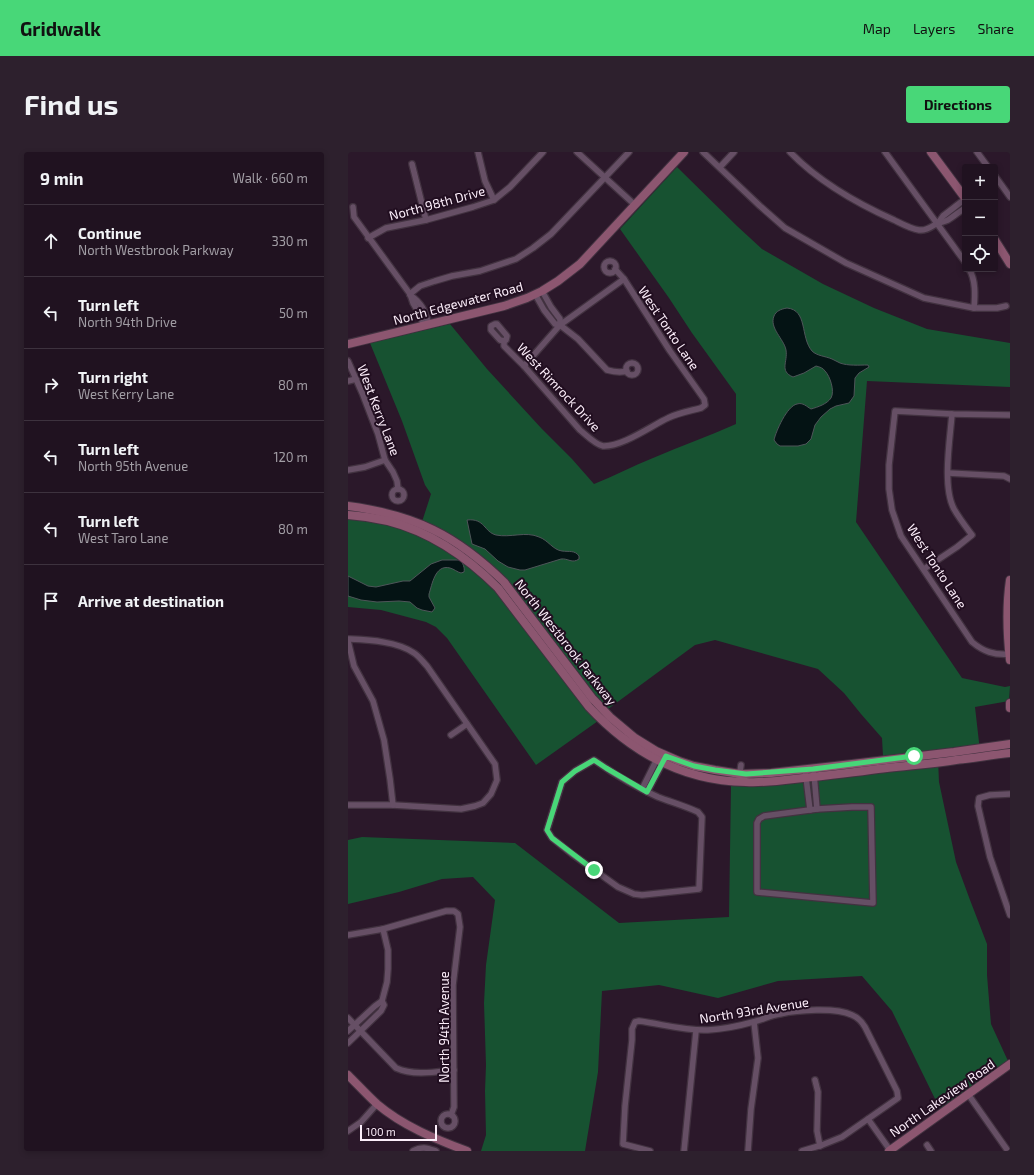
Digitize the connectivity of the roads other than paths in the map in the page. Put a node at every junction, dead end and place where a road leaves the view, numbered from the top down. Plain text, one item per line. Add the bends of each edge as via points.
1 (478, 152) edge
2 (543, 152) edge
3 (577, 152) edge
4 (629, 152) edge
5 (684, 152) edge
6 (703, 152) edge
7 (734, 152) edge
8 (790, 152) edge
9 (885, 152) edge
10 (931, 152) edge
11 (977, 152) edge
12 (412, 164) dead end
13 (986, 164) edge
14 (720, 167) junction
15 (605, 177) junction
16 (998, 180) edge
17 (962, 195) edge
18 (1010, 197) edge
19 (494, 200) junction
20 (964, 200) edge
21 (635, 205) junction
22 (353, 207) dead end
23 (962, 210) edge
24 (426, 220) junction
25 (937, 223) junction
26 (368, 238) junction
27 (998, 245) edge
28 (962, 258) edge
29 (1010, 264) edge
30 (616, 269) dead end
31 (971, 272) edge
32 (624, 279) junction
33 (539, 292) junction
34 (410, 294) junction
35 (1006, 306) dead end
36 (974, 308) junction
37 (426, 325) junction
38 (560, 325) junction
39 (504, 341) dead end
40 (348, 344) edge
41 (348, 361) edge
42 (524, 366) junction
43 (626, 371) dead end
44 (356, 379) junction
45 (348, 381) edge
46 (952, 414) junction
47 (1010, 415) edge
48 (602, 446) joint
49 (385, 460) junction
50 (348, 470) edge
51 (948, 473) junction
52 (1010, 479) edge
53 (398, 489) dead end
54 (348, 506) edge
55 (348, 515) edge
56 (924, 568) junction
57 (1010, 580) edge
58 (535, 628) junction
59 (348, 640) edge
60 (1010, 657) edge
61 (1010, 703) edge
62 (1010, 708) edge
63 (467, 724) junction
64 (451, 735) dead end
65 (1010, 744) edge
66 (1010, 753) edge
67 (662, 758) junction
68 (741, 765) dead end
69 (810, 773) junction
70 (739, 778) junction
71 (645, 791) junction
72 (1010, 794) edge
73 (348, 805) edge
74 (392, 805) junction
75 (817, 809) junction
76 (810, 810) junction
77 (1010, 914) edge
78 (383, 929) junction
79 (348, 935) edge
80 (382, 1001) junction
81 (348, 1018) edge
82 (754, 1022) junction
83 (355, 1025) junction
84 (696, 1030) junction
85 (361, 1031) junction
86 (348, 1032) edge
87 (348, 1043) edge
88 (1010, 1064) edge
89 (454, 1070) junction
90 (348, 1075) edge
91 (815, 1080) dead end
92 (968, 1094) junction
93 (377, 1104) junction
94 (451, 1115) dead end
95 (868, 1119) junction
96 (348, 1131) edge
97 (927, 1145) dead end
98 (820, 1146) junction
99 (889, 1150) edge
100 (1006, 1150) edge
101 (414, 1151) edge
102 (436, 1151) edge
103 (467, 1151) edge
104 (650, 1151) edge
105 (684, 1151) edge
106 (748, 1151) edge
107 (802, 1151) edge
108 (931, 1151) edge

1 - 19 street via 485,182
2 - 19 street, North 98th Drive
3 - 15 street
4 - 15 street
5 - 21 street, North Edgewater Road
6 - 14 street
7 - 14 street
8 - 25 street via 822,180 884,216 920,230
9 - 25 street
10 - 17 street
11 - 13 street
12 - 24 street
14 - 36 street via 785,228 846,263 924,298
15 - 21 street
15 - 34 street via 551,234 516,259 480,271 435,281 420,286
16 - 18 street
19 - 24 street, North 98th Drive
20 - 25 street
21 - 33 street, North Edgewater Road via 580,264
22 - 26 street via 354,217
23 - 25 street via 946,221
24 - 26 street, North 98th Drive via 386,228
25 - 28 street
26 - 34 street
27 - 29 street
30 - 32 street, West Tonto Lane
31 - 36 street
32 - 38 street
32 - 48 street, West Tonto Lane via 704,399 705,405 669,418 619,443
33 - 37 street, North Edgewater Road via 504,306
33 - 38 street via 549,317 555,324
34 - 37 street
35 - 36 street
37 - 40 street, North Edgewater Road
38 - 42 street
38 - 43 street via 578,339 608,370 621,373
39 - 42 street, West Rimrock Drive via 504,346
41 - 44 street, West Kerry Lane
42 - 48 street, West Rimrock Drive via 580,430
44 - 45 street
44 - 49 street, West Kerry Lane via 378,434
46 - 47 street
46 - 51 street
46 - 56 street, West Tonto Lane via 895,411 889,465 892,510 901,536
49 - 50 street
49 - 53 street, West Kerry Lane via 393,472
51 - 52 street via 1004,476
51 - 56 street via 949,496 954,509 972,535
54 - 58 street, North Westbrook Parkway via 408,519 451,539 479,559 503,581
55 - 58 street, North Westbrook Parkway via 405,526 447,546 474,565
56 - 60 street, West Tonto Lane via 972,642 992,654
57 - 60 street via 1007,629
58 - 67 street, North Westbrook Parkway via 607,720
59 - 63 street via 398,645 414,653 427,666
59 - 74 street via 354,666 373,701 384,740
61 - 62 street
63 - 64 street
63 - 74 street via 494,764 497,780 491,794 483,802 461,809
65 - 69 street, North Westbrook Parkway
66 - 69 street, North Westbrook Parkway via 956,761
67 - 70 street, North Westbrook Parkway via 692,774 713,779
67 - 71 street
68 - 70 street
69 - 70 street, North Westbrook Parkway via 771,773
69 - 75 street
69 - 76 street
71 - 71 street via 698,812 702,817 699,889 634,894 618,887 572,854 552,838 547,830 562,782 594,760
72 - 77 street via 979,798 978,806 990,857
73 - 74 street
75 - 76 street
75 - 76 street via 872,807 873,903 757,892 759,819 764,816
78 - 79 street
78 - 80 street via 388,950 387,982
78 - 89 street, North 94th Avenue via 446,911 458,914 460,927 453,985
80 - 83 street
80 - 85 street via 384,1005 381,1011
81 - 83 street
82 - 84 street, North 93rd Avenue
82 - 95 street, North 93rd Avenue via 796,1011 837,1011 853,1015 865,1027 897,1091 898,1098
82 - 106 street via 758,1058
83 - 85 street
83 - 86 street
84 - 104 street, North 93rd Avenue via 639,1020 632,1029 623,1144
84 - 105 street
85 - 87 street
85 - 89 street via 396,1068 404,1072
88 - 92 street, North Lakeview Road
89 - 94 street, North 94th Avenue via 454,1107
90 - 93 street
91 - 98 street via 818,1092 817,1131
92 - 99 street, North Lakeview Road
92 - 100 street
93 - 96 street via 361,1122
93 - 103 street via 428,1136
95 - 98 street via 842,1136
95 - 99 street
97 - 108 street
98 - 107 street
101 - 102 street via 424,1147

